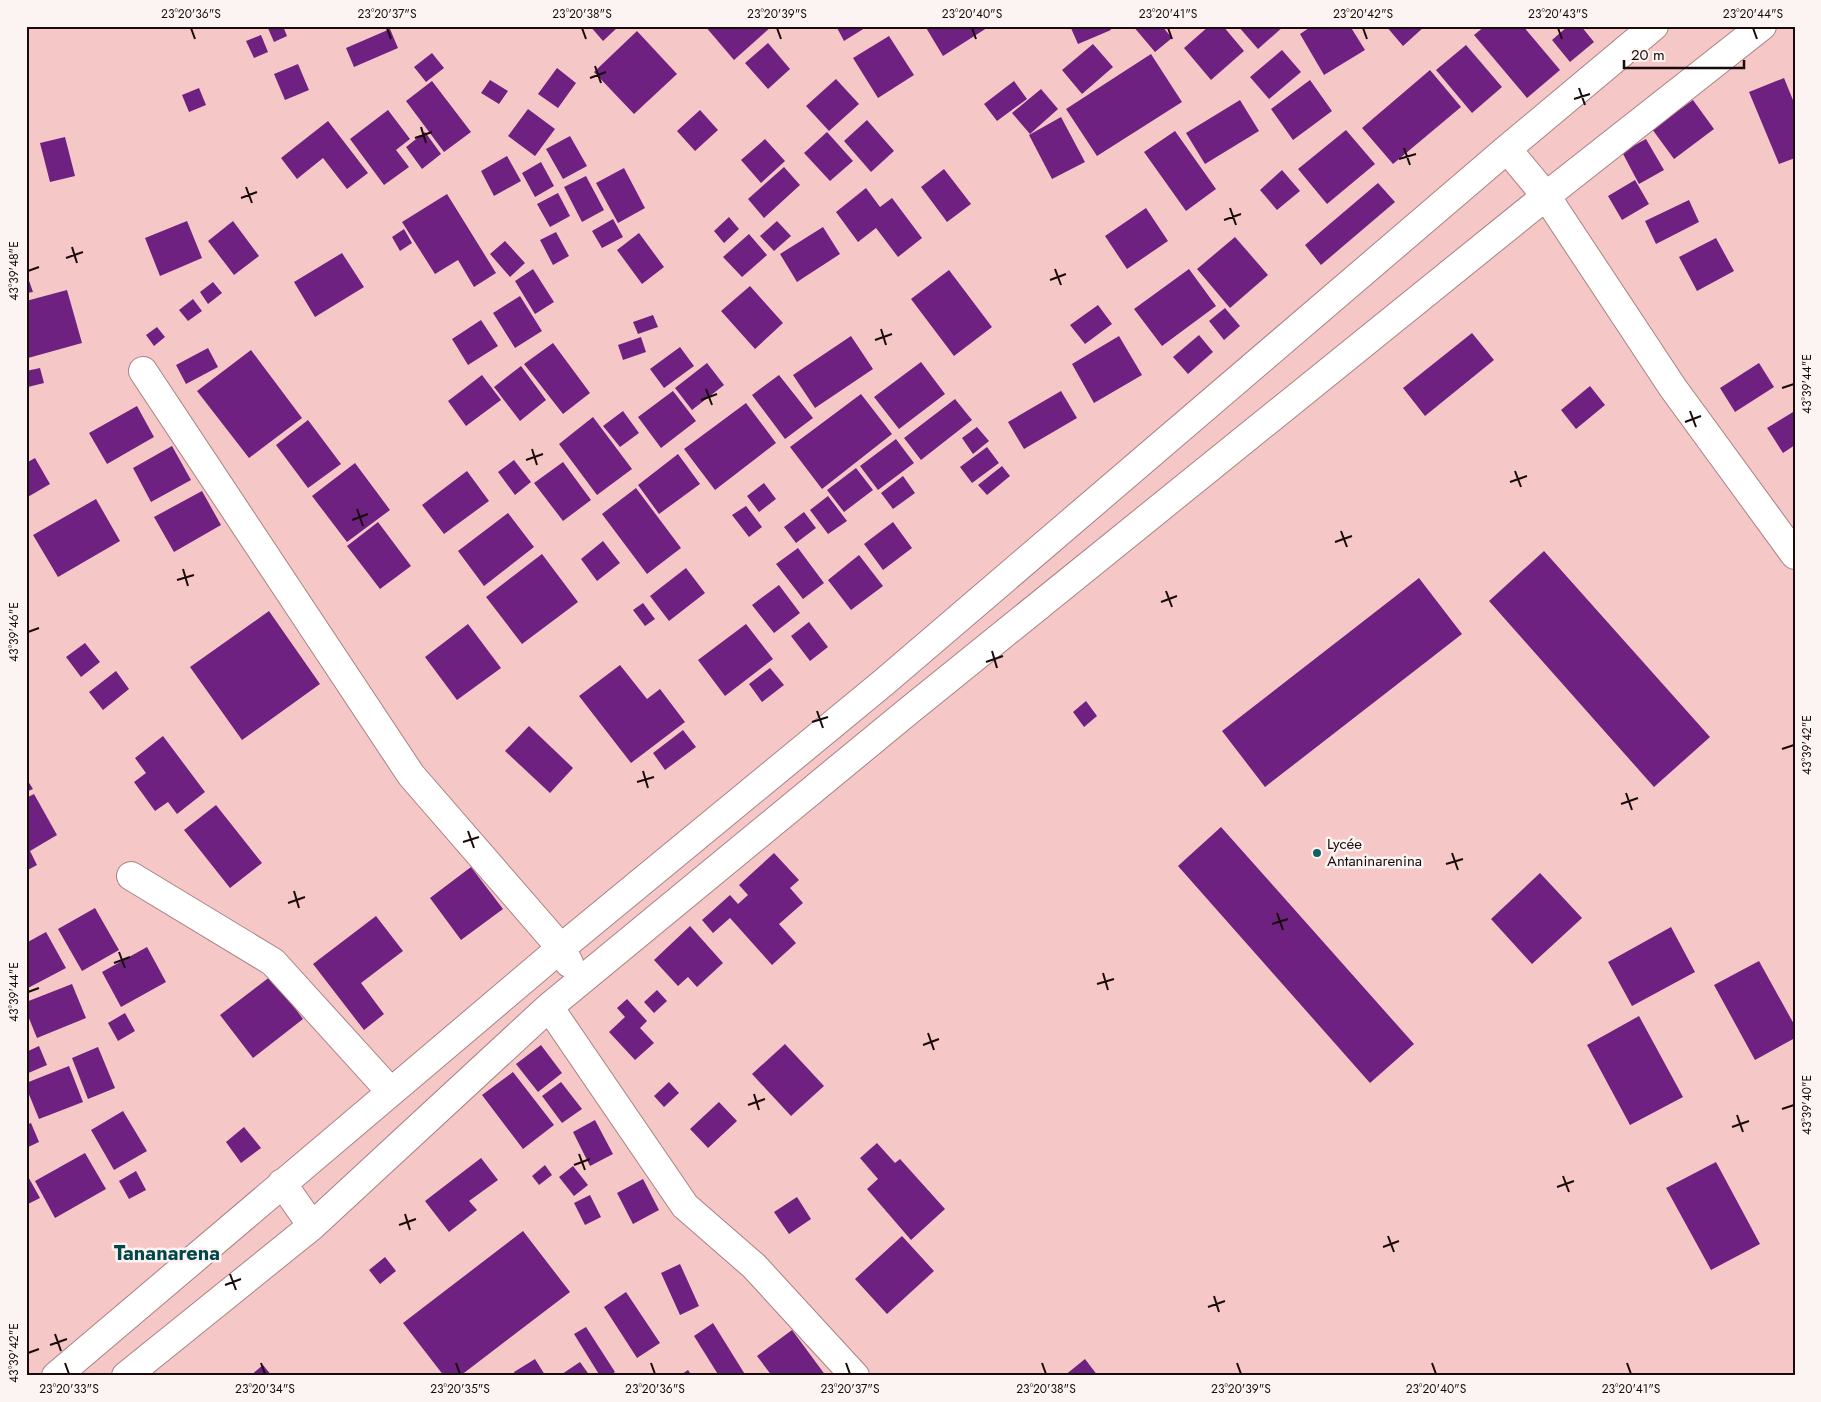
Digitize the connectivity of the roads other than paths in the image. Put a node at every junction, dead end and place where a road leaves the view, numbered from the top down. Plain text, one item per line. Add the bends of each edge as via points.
1 (1654, 26) edge
2 (1762, 26) edge
3 (1507, 149) junction
4 (1546, 196) junction
5 (143, 371) dead end
6 (1795, 555) edge
7 (884, 683) junction
8 (906, 713) junction
9 (131, 876) dead end
10 (561, 948) junction
11 (580, 982) junction
12 (549, 1007) junction
13 (391, 1092) junction
14 (282, 1183) junction
15 (312, 1226) junction
16 (56, 1376) edge
17 (126, 1376) edge
18 (855, 1376) edge

1 - 3 street
2 - 4 street
3 - 4 street
3 - 7 street
4 - 6 street via 1673,388
4 - 8 street
5 - 10 street via 410,775
7 - 8 street
7 - 10 street
8 - 11 street
9 - 13 street via 273,962
10 - 11 street
10 - 13 street
11 - 12 street
12 - 15 street
12 - 18 street via 686,1206 754,1266
13 - 14 street
14 - 15 street
14 - 16 street
15 - 17 street

